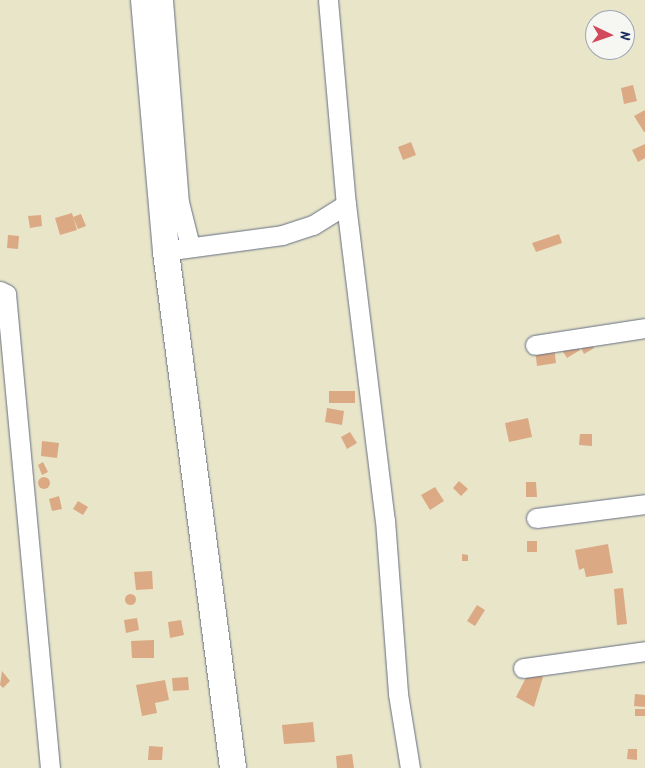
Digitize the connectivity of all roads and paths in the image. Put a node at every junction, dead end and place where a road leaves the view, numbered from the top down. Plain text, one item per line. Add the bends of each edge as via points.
1 (144, 0) edge
2 (163, 0) edge
3 (328, 0) edge
4 (346, 204) junction
5 (178, 249) junction
6 (0, 291) edge
7 (645, 328) edge
8 (535, 345) dead end
9 (645, 504) edge
10 (536, 518) dead end
11 (645, 652) edge
12 (523, 668) dead end
13 (50, 768) edge
14 (233, 768) edge
15 (410, 768) edge

1 - 5 street
2 - 5 street via 179,202
3 - 4 street
4 - 5 street via 313,225 282,235
4 - 15 street via 386,520 396,674
5 - 14 street
6 - 13 street via 6,294
7 - 8 street
9 - 10 street
11 - 12 street

